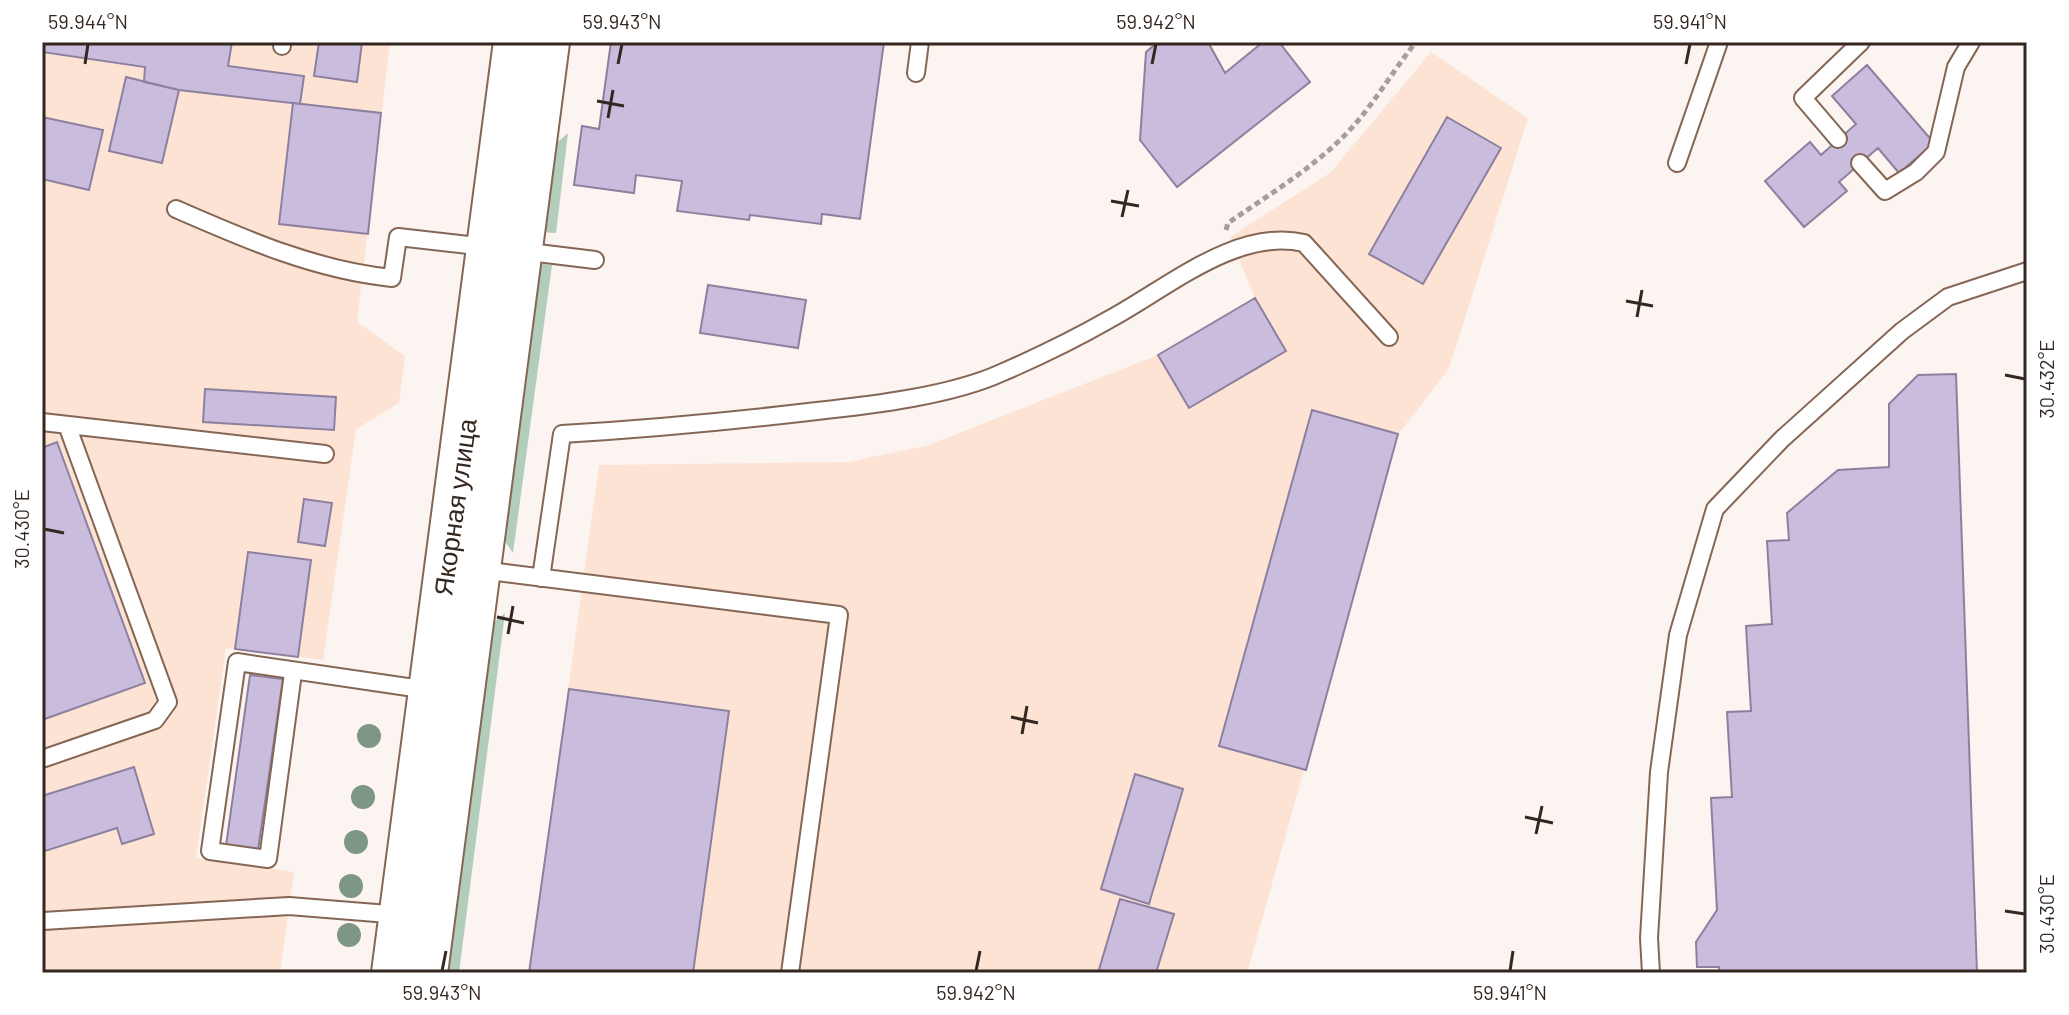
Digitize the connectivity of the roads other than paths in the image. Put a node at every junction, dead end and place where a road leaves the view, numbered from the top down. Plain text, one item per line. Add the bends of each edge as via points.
1 (515, 42) edge
2 (548, 42) edge
3 (920, 42) edge
4 (1719, 42) edge
5 (1861, 42) edge
6 (1971, 42) edge
7 (916, 73) dead end
8 (1838, 139) dead end
9 (1677, 163) dead end
10 (1860, 163) dead end
11 (176, 209) dead end
12 (504, 249) junction
13 (595, 260) dead end
14 (2027, 271) edge
15 (1389, 337) dead end
16 (42, 422) edge
17 (67, 425) junction
18 (325, 454) dead end
19 (463, 568) junction
20 (541, 578) junction
21 (293, 673) junction
22 (430, 690) junction
23 (42, 759) edge
24 (417, 917) junction
25 (43, 921) edge
26 (393, 973) edge
27 (426, 973) edge
28 (790, 973) edge
29 (1651, 973) edge

1 - 12 street, Якорная улица
2 - 12 street, Якорная улица
3 - 7 lane
4 - 9 lane
5 - 8 lane via 1803,98
6 - 10 lane via 1956,67 1936,152 1885,191
11 - 12 lane via 276,253 363,275 392,278 398,237
12 - 13 lane
12 - 19 street, Якорная улица
14 - 29 lane via 1948,297 1902,331 1782,439 1715,509 1675,650 1659,772
15 - 20 lane via 1304,243 1251,244 998,375 892,403 689,427 562,434
16 - 17 lane
17 - 18 lane
17 - 23 lane via 168,702 155,720
19 - 20 lane
19 - 22 street, Якорная улица
19 - 24 street, Якорная улица
20 - 28 lane via 839,615
21 - 21 lane via 237,662 210,851 268,859
21 - 22 lane
22 - 24 street, Якорная улица
24 - 25 lane via 289,906
24 - 26 street, Якорная улица
24 - 27 street, Якорная улица

